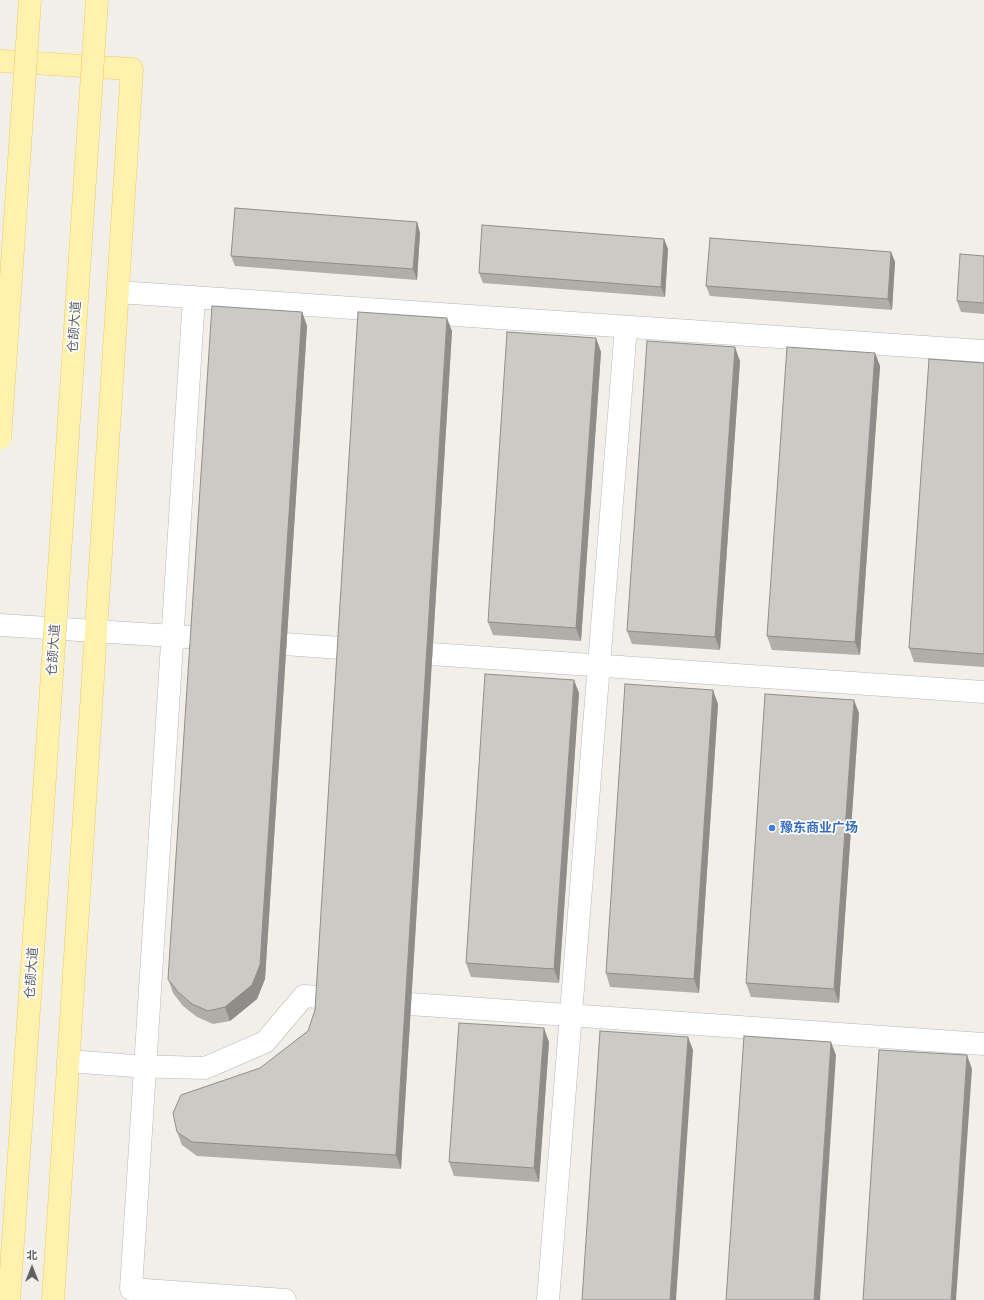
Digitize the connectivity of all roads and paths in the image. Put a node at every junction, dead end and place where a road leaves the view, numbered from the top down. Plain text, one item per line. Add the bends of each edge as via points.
1 (30, 0) edge
2 (97, 0) edge
3 (0, 61) edge
4 (118, 292) junction
5 (194, 297) junction
6 (626, 327) junction
7 (984, 351) edge
8 (0, 439) edge
9 (0, 625) edge
10 (96, 631) junction
11 (172, 636) junction
12 (599, 666) junction
13 (984, 692) edge
14 (570, 1015) junction
15 (984, 1044) edge
16 (68, 1061) junction
17 (146, 1066) junction
18 (9, 1300) edge
19 (53, 1300) edge
20 (285, 1300) edge
21 (548, 1300) edge

1 - 8 main road, bridge
2 - 18 main road, 仓颉大道, bridge
3 - 4 main road via 132,69
4 - 5 lane
4 - 10 main road
5 - 6 lane
5 - 11 lane
6 - 7 lane
6 - 12 lane
9 - 10 lane
10 - 11 lane
10 - 16 main road
11 - 12 lane
11 - 17 lane
12 - 13 lane
12 - 14 lane
14 - 15 lane
14 - 17 lane via 304,996 265,1042 259,1045 205,1068
14 - 21 lane
16 - 17 lane
16 - 19 main road
17 - 20 lane via 131,1289

